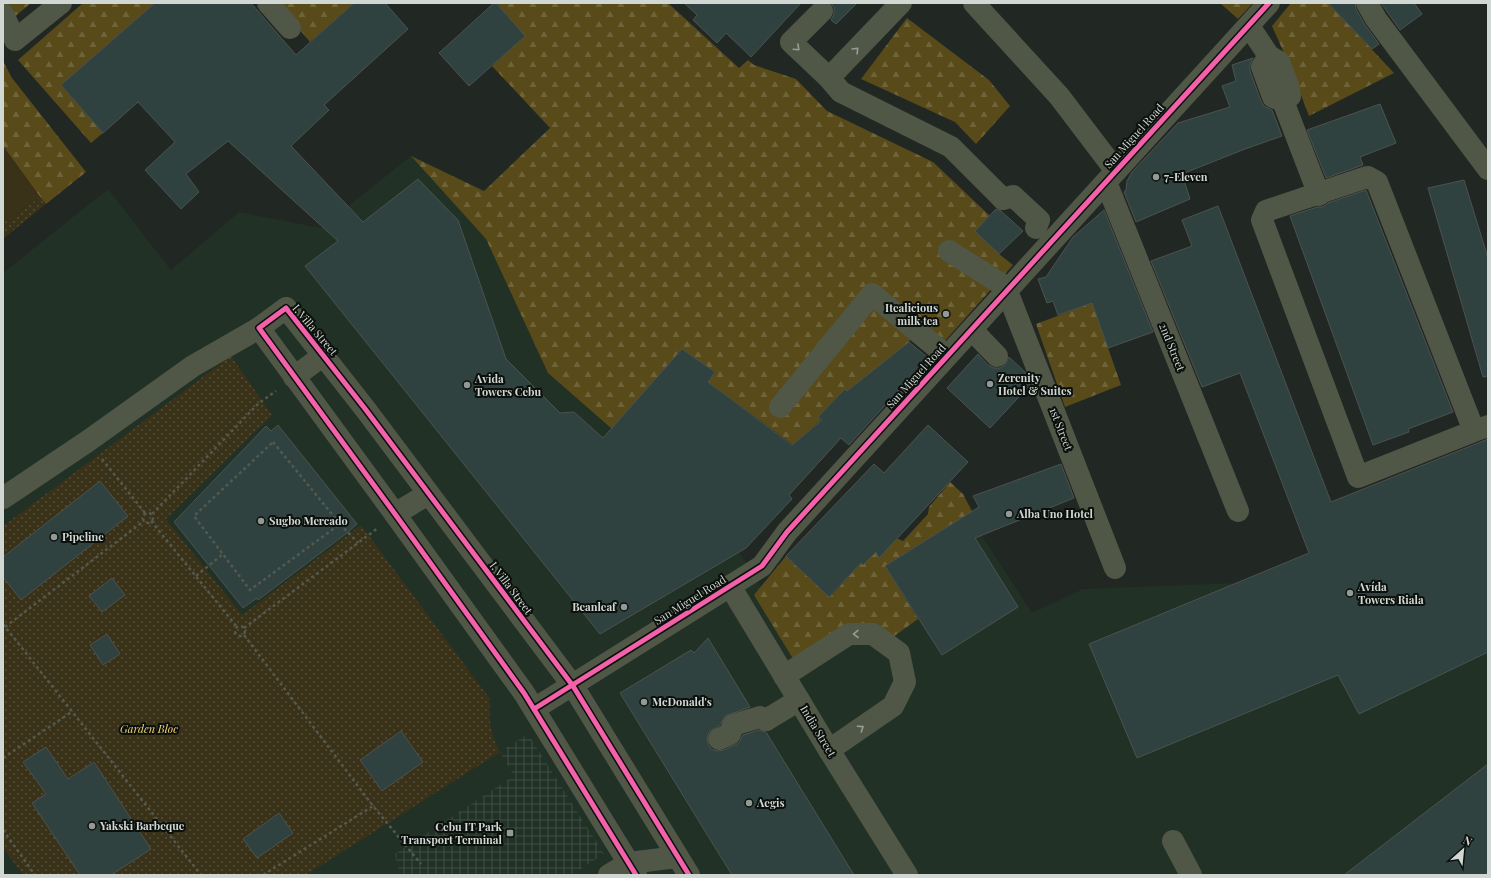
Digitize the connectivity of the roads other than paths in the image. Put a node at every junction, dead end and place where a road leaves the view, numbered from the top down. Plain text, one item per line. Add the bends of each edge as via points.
1 (61, 3) edge
2 (268, 3) edge
3 (901, 3) edge
4 (974, 3) edge
5 (1270, 3) edge
6 (1367, 3) edge
7 (822, 11) dead end
8 (3, 14) edge
9 (1249, 26) junction
10 (290, 28) dead end
11 (829, 78) junction
12 (1488, 169) edge
13 (1111, 177) junction
14 (1319, 194) junction
15 (1044, 235) junction
16 (949, 251) dead end
17 (1008, 290) junction
18 (259, 328) junction
19 (972, 330) junction
20 (324, 355) junction
21 (947, 356) junction
22 (996, 356) dead end
23 (294, 377) junction
24 (780, 407) dead end
25 (1481, 428) edge
26 (428, 494) junction
27 (3, 498) edge
28 (1238, 511) dead end
29 (395, 514) junction
30 (1115, 568) dead end
31 (730, 586) junction
32 (784, 676) junction
33 (573, 686) junction
34 (799, 700) junction
35 (534, 709) junction
36 (725, 736) dead end
37 (829, 750) junction
38 (1173, 841) dead end
39 (677, 857) junction
40 (632, 869) edge
41 (609, 875) edge
42 (665, 875) edge
43 (688, 875) edge
44 (907, 875) edge
45 (1191, 875) edge

1 - 8 street via 16,40
2 - 10 street
11 -> 3 street
4 - 13 street, 2nd Street via 1060,96
5 - 9 street, San Miguel Road
6 - 12 street via 1376,19
7 -> 11 street via 791,42
9 - 13 street, San Miguel Road
9 - 14 street via 1268,56 1262,66 1274,97 1283,101
11 - 15 street via 841,92 950,147 1003,199 1013,196 1017,199 1039,220
13 - 15 street, San Miguel Road
13 - 28 street, 2nd Street
14 - 25 street via 1368,177 1377,182
14 - 25 street via 1266,211 1262,220 1358,477
15 - 17 street, San Miguel Road
16 - 17 street
17 - 19 street, San Miguel Road
17 - 30 street, 1st Street
18 - 20 street, I. Villa Street via 286,308
18 - 23 street
18 - 27 street via 193,366
19 - 21 street, San Miguel Road
19 - 22 street
20 - 23 street
20 - 26 street, I. Villa Street
21 - 24 street via 872,294
21 - 31 street, San Miguel Road via 787,532 762,566
23 - 29 street
26 - 29 street
26 - 33 street, I. Villa Street
29 - 35 street
31 - 32 street, India Street
31 - 33 street, San Miguel Road
32 - 34 street, India Street
37 -> 32 street via 893,706 905,682 899,653 872,634 849,634
33 - 35 street, San Miguel Road
33 - 39 street, I. Villa Street
34 - 36 street via 758,720 765,726 737,737
34 - 37 street, India Street
35 - 40 street
37 - 44 street, India Street
38 - 45 street
39 - 40 street
39 - 42 street
39 - 43 street, I. Villa Street
40 - 41 street

